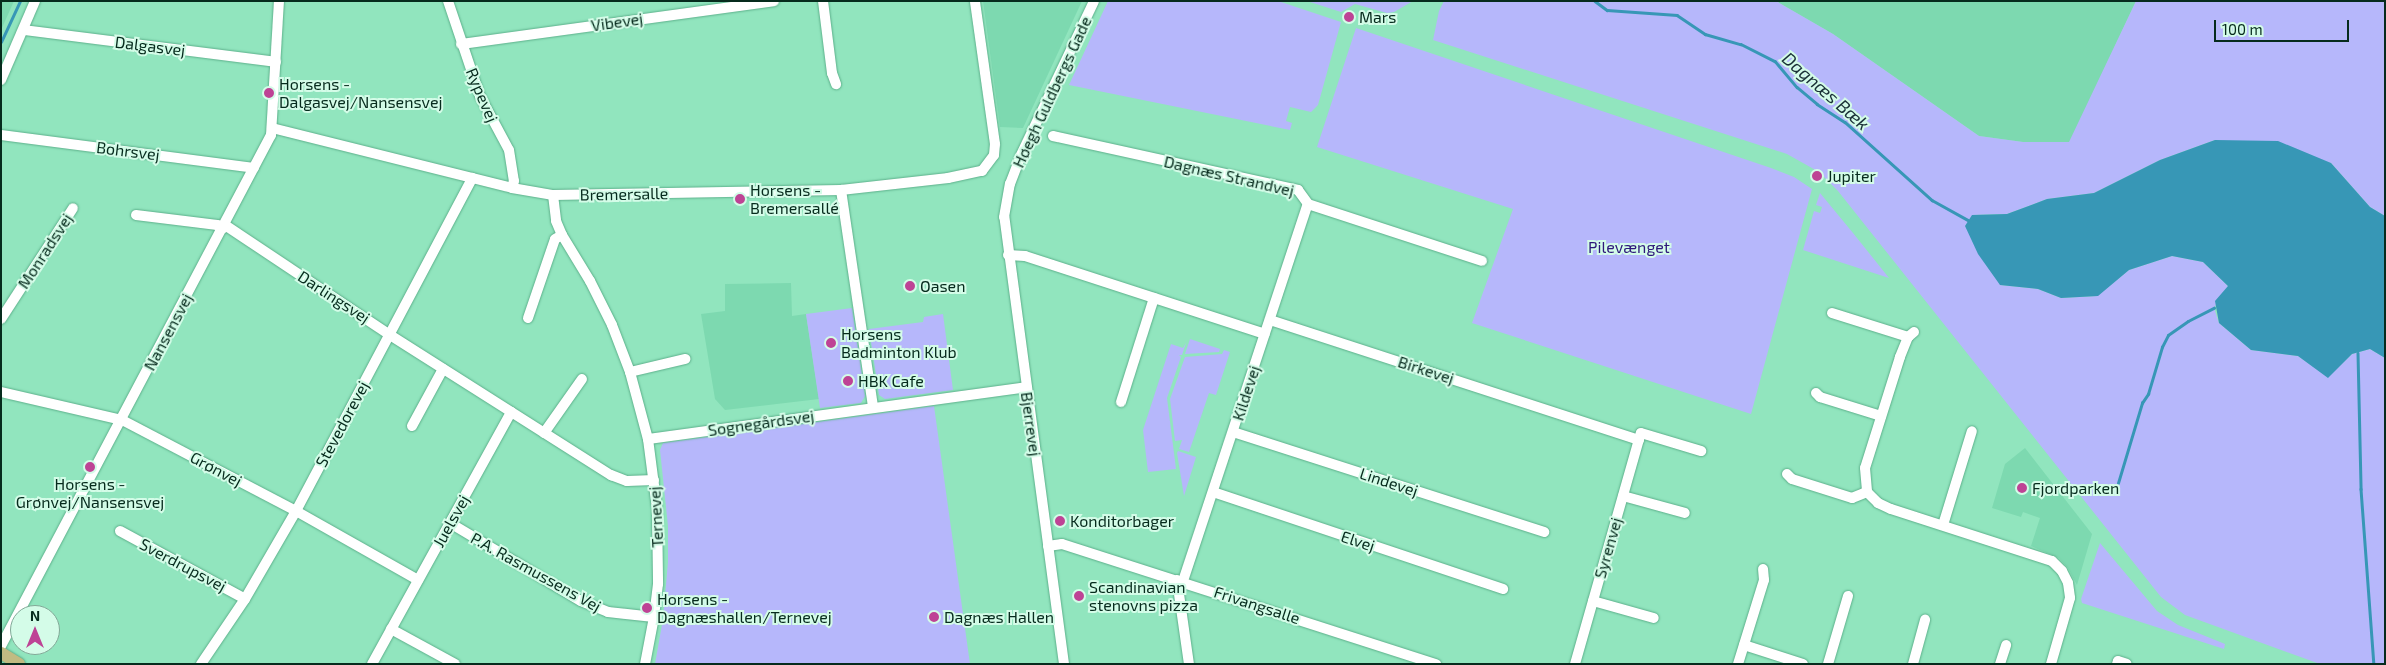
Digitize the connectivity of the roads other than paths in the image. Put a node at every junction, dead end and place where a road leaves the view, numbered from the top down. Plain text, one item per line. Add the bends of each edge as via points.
1 (35, 1) edge
2 (279, 1) edge
3 (448, 1) edge
4 (774, 1) edge
5 (823, 1) edge
6 (975, 1) edge
7 (1094, 1) edge
8 (24, 30) junction
9 (461, 44) junction
10 (276, 62) junction
11 (1, 80) edge
12 (836, 84) dead end
13 (272, 128) junction
14 (1, 135) edge
15 (1052, 136) dead end
16 (254, 168) junction
17 (472, 178) junction
18 (1010, 184) joint
19 (512, 188) junction
20 (841, 190) junction
21 (553, 195) junction
22 (1308, 204) junction
23 (73, 208) dead end
24 (136, 215) dead end
25 (224, 227) junction
26 (562, 235) junction
27 (1008, 255) junction
28 (1482, 261) dead end
29 (1154, 298) junction
30 (1832, 314) dead end
31 (528, 318) dead end
32 (1, 319) edge
33 (1270, 320) junction
34 (1265, 334) junction
35 (390, 335) junction
36 (685, 359) dead end
37 (443, 369) junction
38 (630, 372) junction
39 (582, 379) dead end
40 (1026, 387) junction
41 (1, 392) edge
42 (1816, 392) dead end
43 (1121, 402) dead end
44 (873, 408) junction
45 (511, 412) junction
46 (1881, 416) junction
47 (122, 420) junction
48 (412, 426) dead end
49 (1972, 431) dead end
50 (1233, 432) junction
51 (544, 433) junction
52 (648, 439) junction
53 (1639, 440) junction
54 (1701, 451) dead end
55 (1787, 474) dead end
56 (654, 480) junction
57 (1213, 492) junction
58 (1867, 492) junction
59 (1623, 496) junction
60 (296, 511) junction
61 (1685, 513) dead end
62 (450, 523) junction
63 (1943, 525) junction
64 (120, 531) dead end
65 (1544, 532) dead end
66 (1048, 546) junction
67 (1763, 569) dead end
68 (418, 580) junction
69 (1180, 581) junction
70 (1502, 589) dead end
71 (1848, 596) dead end
72 (245, 599) junction
73 (1593, 601) junction
74 (654, 617) junction
75 (1654, 618) dead end
76 (1925, 620) dead end
77 (391, 629) junction
78 (1744, 645) junction
79 (2006, 645) dead end
80 (1, 646) edge
81 (1, 653) edge
82 (19, 663) edge
83 (201, 664) edge
84 (372, 664) edge
85 (455, 664) edge
86 (645, 664) edge
87 (1064, 664) edge
88 (1188, 664) edge
89 (1436, 664) edge
90 (1575, 664) edge
91 (1738, 664) edge
92 (1803, 664) edge
93 (1828, 664) edge
94 (1913, 664) edge
95 (2000, 664) edge
96 (2050, 664) edge
97 (2117, 664) edge
98 (2128, 664) edge

1 - 8 street
2 - 10 street, Nansensvej
3 - 9 street, Rypevej
4 - 9 street, Vibevej
5 - 12 street
6 - 20 street, Bremersalle via 994,155 982,171
7 - 18 street, Høegh Guldbergs Gade
8 - 10 street, Dalgasvej
8 - 11 street
9 - 19 street, Rypevej via 480,96 509,150 514,181
10 - 13 street, Nansensvej
13 - 16 street, Nansensvej
13 - 17 street, Bremersalle
14 - 16 street, Bohrsvej
15 - 22 street, Dagnæs Strandvej via 1298,190
16 - 25 street, Nansensvej
17 - 19 street, Bremersalle
17 - 35 street, Stevedorevej
18 - 27 street, Bjerrevej via 1004,217
19 - 21 street, Bremersalle
20 - 21 street, Bremersalle
20 - 44 street
21 - 26 street, Ternevej via 556,221
22 - 28 street, Dagnæs Strandvej
22 - 33 street, Kildevej
23 - 32 street, Monradsvej
24 - 25 street, Darlingsvej
25 - 35 street, Darlingsvej
25 - 47 street, Nansensvej
26 - 31 street via 555,239
26 - 38 street, Ternevej via 612,325
27 - 29 street via 1024,256
27 - 40 street, Bjerrevej
29 - 34 street
29 - 43 street
30 - 46 street via 1911,335
33 - 34 street, Kildevej
33 - 53 street, Birkevej
34 - 50 street, Kildevej
35 - 37 street, Darlingsvej
35 - 60 street, Stevedorevej
36 - 38 street
37 - 45 street, Darlingsvej
37 - 48 street
38 - 52 street, Ternevej
39 - 51 street
40 - 44 street, Sognegårdsvej
40 - 66 street, Bjerrevej
41 - 47 street, Grønvej
42 - 46 street via 1820,397
44 - 52 street, Sognegårdsvej
45 - 51 street, Darlingsvej
45 - 62 street, Juelsvej
46 - 58 street via 1865,468
47 - 60 street, Grønvej
47 - 80 street, Nansensvej
49 - 63 street
50 - 57 street, Kildevej
50 - 65 street, Lindevej
51 - 56 street, Darlingsvej via 611,475 627,481
52 - 56 street, Ternevej
53 - 54 street via 1641,434
53 - 59 street, Syrenvej
55 - 58 street via 1792,479 1852,498
56 - 74 street, Ternevej via 658,534
57 - 69 street, Kildevej
57 - 70 street, Elvej
58 - 63 street via 1878,503
59 - 61 street, Syrenvej
59 - 73 street, Syrenvej
60 - 68 street, Grønvej
60 - 72 street, Stevedorevej
62 - 68 street, Juelsvej
62 - 74 street, P.A. Rasmussens Vej via 581,601 608,612
63 - 96 street via 2052,561 2062,571 2070,598
64 - 72 street, Sverdrupsvej
66 - 69 street, Frivangsalle via 1062,544
66 - 87 street, Bjerrevej
67 - 78 street via 1764,580
68 - 77 street, Juelsvej
69 - 88 street
69 - 89 street, Frivangsalle
71 - 93 street
72 - 83 street, Stevedorevej
73 - 75 street, Syrenvej
73 - 90 street, Syrenvej
74 - 86 street, Ternevej
76 - 94 street
77 - 84 street, Juelsvej
77 - 85 street
78 - 91 street
78 - 92 street
79 - 95 street
81 - 82 main road
97 - 98 street via 2118,661

